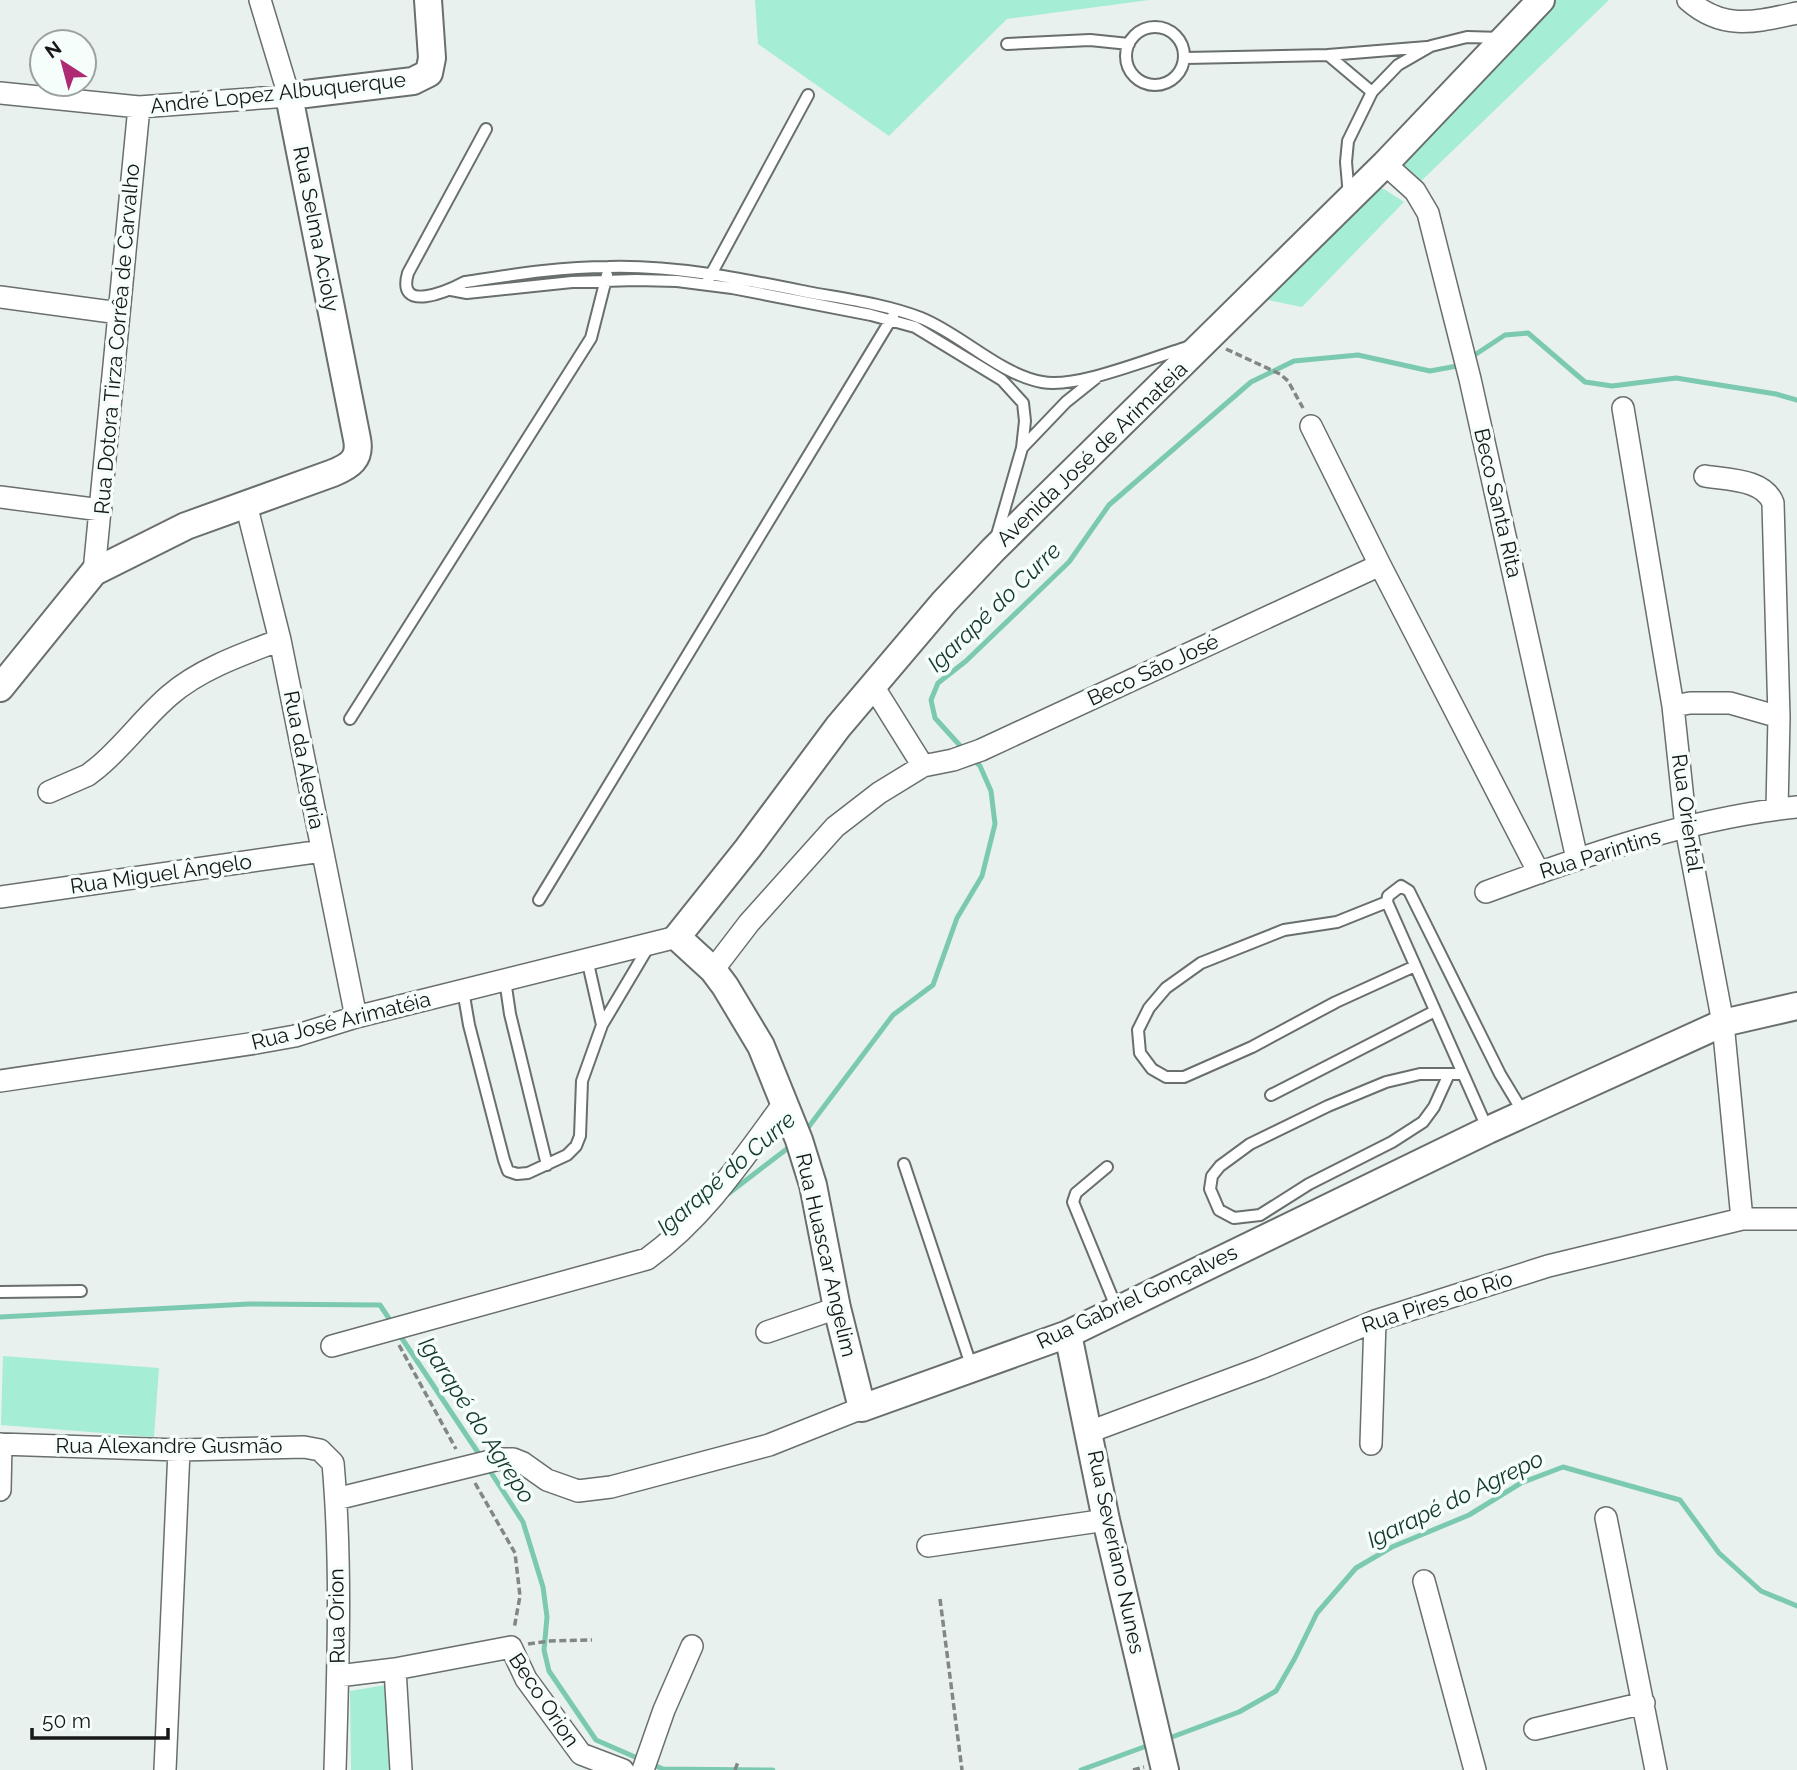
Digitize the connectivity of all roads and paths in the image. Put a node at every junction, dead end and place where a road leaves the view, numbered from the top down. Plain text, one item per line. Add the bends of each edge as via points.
1 (260, 0) edge
2 (428, 0) edge
3 (1541, 0) edge
4 (1688, 0) edge
5 (1797, 13) edge
6 (1504, 38) junction
7 (1007, 44) dead end
8 (1129, 44) junction
9 (1430, 46) junction
10 (1328, 55) junction
11 (1185, 58) junction
12 (1372, 92) junction
13 (0, 93) edge
14 (808, 95) dead end
15 (289, 96) junction
16 (139, 107) junction
17 (486, 129) dead end
18 (1385, 164) junction
19 (1349, 199) junction
20 (608, 267) junction
21 (606, 281) junction
22 (708, 281) junction
23 (451, 290) junction
24 (0, 298) edge
25 (120, 313) junction
26 (893, 315) junction
27 (1208, 340) junction
28 (1100, 375) junction
29 (1623, 408) dead end
30 (1311, 426) joint
31 (1022, 449) junction
32 (1705, 476) dead end
33 (0, 497) edge
34 (246, 504) junction
35 (101, 510) junction
36 (993, 550) junction
37 (1380, 565) junction
38 (94, 572) junction
39 (280, 640) junction
40 (873, 686) junction
41 (0, 688) edge
42 (1673, 706) junction
43 (1779, 717) junction
44 (350, 719) dead end
45 (923, 766) junction
46 (49, 792) dead end
47 (1787, 808) edge
48 (1686, 828) junction
49 (322, 851) junction
50 (1577, 859) junction
51 (1539, 873) junction
52 (1486, 892) dead end
53 (0, 897) edge
54 (539, 900) dead end
55 (1388, 902) junction
56 (677, 937) junction
57 (651, 943) junction
58 (587, 959) junction
59 (1415, 966) junction
60 (713, 970) junction
61 (505, 979) junction
62 (463, 990) junction
63 (1797, 1006) edge
64 (1435, 1011) junction
65 (356, 1017) junction
66 (1723, 1023) junction
67 (601, 1025) junction
68 (1449, 1074) junction
69 (1463, 1074) junction
70 (0, 1081) edge
71 (1271, 1096) dead end
72 (784, 1103) junction
73 (1524, 1114) junction
74 (1488, 1130) junction
75 (904, 1164) dead end
76 (547, 1165) junction
77 (1107, 1167) dead end
78 (1742, 1219) junction
79 (1797, 1219) edge
80 (81, 1291) dead end
81 (0, 1292) edge
82 (837, 1308) junction
83 (1116, 1309) junction
84 (1375, 1321) junction
85 (767, 1332) dead end
86 (1068, 1334) junction
87 (332, 1346) dead end
88 (972, 1368) junction
89 (862, 1408) junction
90 (1089, 1432) junction
91 (0, 1444) edge
92 (1371, 1444) dead end
93 (180, 1450) junction
94 (333, 1462) joint
95 (0, 1490) edge
96 (336, 1499) junction
97 (1606, 1518) dead end
98 (1106, 1520) junction
99 (928, 1546) dead end
100 (1424, 1581) dead end
101 (940, 1599) dead end
102 (592, 1640) dead end
103 (550, 1641) dead end
104 (692, 1646) dead end
105 (395, 1669) junction
106 (338, 1676) junction
107 (1644, 1703) junction
108 (1535, 1729) dead end
109 (578, 1762) edge
110 (738, 1762) dead end
111 (1163, 1762) edge
112 (165, 1770) edge
113 (335, 1770) edge
114 (401, 1770) edge
115 (623, 1770) edge
116 (643, 1770) edge
117 (735, 1770) edge
118 (962, 1770) edge
119 (1475, 1770) edge
120 (1656, 1770) edge

1 - 15 street, Rua Selma Acioly
2 - 15 street, André Lopez Albuquerque via 429,73 413,81
3 - 6 street, Avenida José de Arimateia
4 - 5 street via 1731,23
6 - 9 lane via 1467,37
6 - 18 street, Avenida José de Arimateia
7 - 8 lane via 1090,40
8 - 11 lane via 1136,34 1157,27 1177,37
8 - 11 lane via 1127,66 1142,83 1153,86 1175,78
9 - 10 lane
9 - 12 lane via 1398,65
10 - 11 lane
10 - 12 lane
12 - 19 lane via 1348,141
13 - 16 street, André Lopez Albuquerque
14 - 22 lane
15 - 16 street, André Lopez Albuquerque
15 - 34 street, Rua Selma Acioly via 359,447 356,460 345,468
16 - 25 street, Rua Dotora Tirza Corrêa de Carvalho
17 - 23 lane via 406,280 410,294 416,297
18 - 19 street, Avenida José de Arimateia
18 - 50 street, Beco Santa Rita via 1415,191 1428,214 1470,379
19 - 27 street, Avenida José de Arimateia
20 - 21 lane
20 - 22 lane via 679,271
20 - 23 lane via 466,282
21 - 22 lane
21 - 23 lane via 467,293
21 - 44 lane via 587,345
22 - 26 lane
24 - 25 street
25 - 35 street, Rua Dotora Tirza Corrêa de Carvalho
26 - 28 lane via 921,318 1040,382
26 - 31 lane via 1002,380 1025,409
26 - 54 lane
27 - 28 lane
27 - 30 path via 1280,374 1296,394
27 - 36 street, Avenida José de Arimateia
28 - 31 lane via 1066,402
29 - 42 street, Rua Oriental
30 - 37 street
31 - 36 lane
32 - 43 street via 1760,486 1770,493
33 - 35 street
34 - 38 street via 186,526
34 - 39 street, Rua da Alegria
35 - 38 street, Rua Dotora Tirza Corrêa de Carvalho
36 - 40 street, Avenida José de Arimateia
37 - 45 street, Beco São José via 981,750
37 - 51 street
38 - 41 street
39 - 46 street via 182,686 97,768
39 - 49 street, Rua da Alegria
40 - 45 street
40 - 56 street, Avenida José de Arimateia
42 - 43 street via 1730,702
42 - 48 street, Rua Oriental
43 - 47 street
45 - 60 street, Beco São José via 835,827
47 - 48 street, Rua Parintins
48 - 50 street, Rua Parintins
48 - 66 street, Rua Oriental
49 - 53 street, Rua Miguel Ângelo
49 - 65 street, Rua da Alegria
50 - 51 street, Rua Parintins
51 - 52 street, Rua Parintins
55 - 59 lane
55 - 59 lane via 1337,922 1284,930 1201,963 1166,988 1149,1008 1138,1030 1140,1053 1152,1069 1166,1077 1185,1077
55 - 73 lane via 1388,896 1401,886 1409,891
56 - 57 street, Rua José Arimatéia
56 - 60 street, Rua Huascar Angelim
57 - 58 street, Rua José Arimatéia
57 - 67 lane
58 - 61 street, Rua José Arimatéia
58 - 67 lane
59 - 64 lane
60 - 72 street, Rua Huascar Angelim via 761,1046
61 - 62 street, Rua José Arimatéia
61 - 76 lane
62 - 65 street, Rua José Arimatéia
62 - 76 lane via 468,1025 508,1171 528,1173
63 - 66 street, Rua Gabriel Gonçalves
64 - 69 lane
64 - 71 lane
65 - 70 street, Rua José Arimatéia via 256,1044
66 - 73 street, Rua Gabriel Gonçalves
66 - 78 street, Rua Oriental
67 - 76 lane via 584,1071 580,1136 567,1155
68 - 68 lane via 1423,1122 1392,1142 1260,1215 1234,1218 1219,1210 1210,1189 1212,1175 1250,1144 1386,1082 1420,1074
68 - 69 lane
69 - 74 lane
72 - 82 street, Rua Huascar Angelim via 813,1185
72 - 87 street via 712,1200 647,1259
73 - 74 street, Rua Gabriel Gonçalves
74 - 83 street, Rua Gabriel Gonçalves
75 - 88 lane
77 - 83 lane via 1076,1193 1073,1208
78 - 79 street, Rua Pires do Río
78 - 84 street, Rua Pires do Río via 1548,1266
80 - 81 lane
82 - 85 street
82 - 89 street, Rua Huascar Angelim
83 - 86 street, Rua Gabriel Gonçalves
84 - 90 street, Rua Pires do Río
84 - 92 street
86 - 88 street, Rua Gabriel Gonçalves
86 - 90 street, Rua Severiano Nunes
88 - 89 street, Rua Gabriel Gonçalves
89 - 96 street, Rua Gabriel Gonçalves via 769,1445 611,1487 579,1491 547,1480 523,1463 499,1459
90 - 98 street, Rua Severiano Nunes
91 - 93 street, Rua Alexandre Gusmão
91 - 95 street
93 - 94 street, Rua Alexandre Gusmão via 304,1447 320,1450
93 - 112 street
94 - 96 street, Rua Orion
96 - 106 street, Rua Orion
97 - 107 street
98 - 99 street
98 - 111 street, Rua Severiano Nunes
100 - 119 street
101 - 118 path
102 - 103 path
104 - 116 street
105 - 106 street, Beco Orion
105 - 109 street, Beco Orion via 511,1647
105 - 114 street
106 - 113 street, Rua Orion
107 - 108 street
107 - 120 street
109 - 115 street, Beco Orion
110 - 117 path

